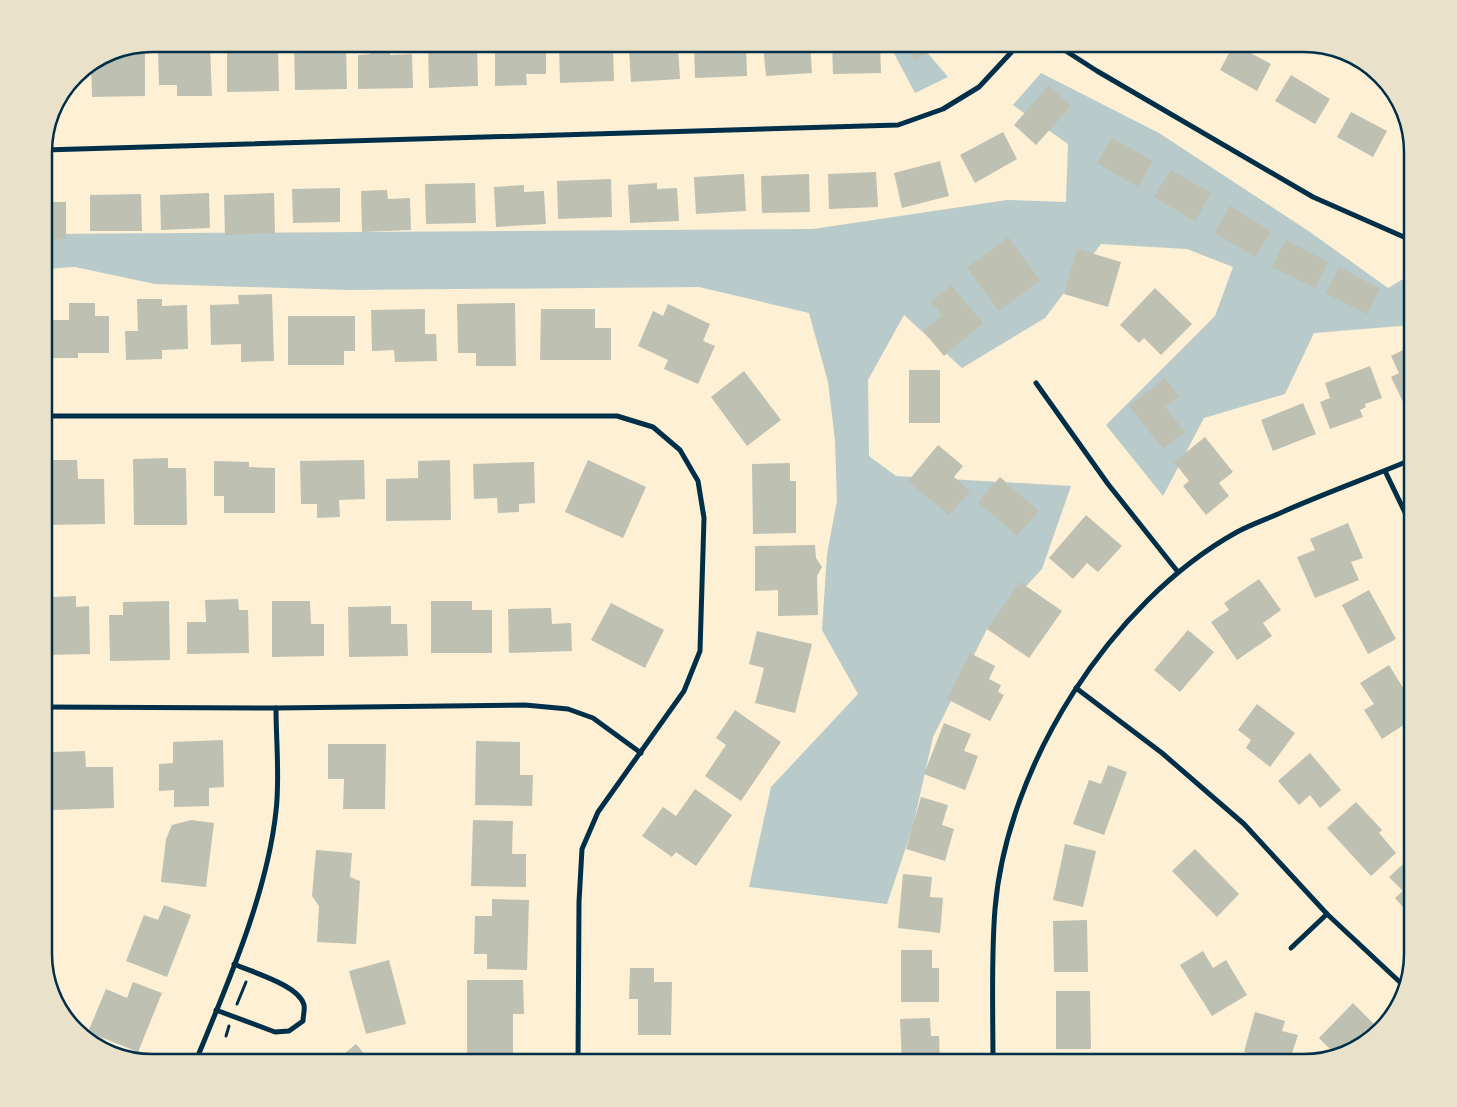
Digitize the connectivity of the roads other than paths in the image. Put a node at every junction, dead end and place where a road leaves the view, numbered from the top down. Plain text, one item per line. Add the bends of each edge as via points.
1 (1011, 52) edge
2 (1067, 52) edge
3 (53, 150) edge
4 (1404, 237) edge
5 (1036, 383) dead end
6 (53, 416) edge
7 (1404, 463) edge
8 (1385, 471) junction
9 (1404, 510) edge
10 (1178, 572) junction
11 (1076, 688) junction
12 (53, 706) edge
13 (276, 708) junction
14 (641, 753) junction
15 (1327, 914) junction
16 (1291, 948) dead end
17 (234, 964) junction
18 (1400, 982) edge
19 (216, 1010) junction
20 (198, 1054) edge
21 (578, 1054) edge
22 (993, 1054) edge

1 - 3 street via 979,87 943,109 898,125
2 - 4 street via 1313,196
5 - 10 street via 1108,484
6 - 14 street via 617,416 653,427 680,450 698,481 704,518 700,651 684,691
7 - 8 street
8 - 9 street
8 - 10 street via 1237,532
10 - 11 street via 1103,648
11 - 15 street via 1162,753 1244,824
11 - 22 street via 1031,770 1009,833 995,908
12 - 13 street
13 - 14 street via 525,706 568,709 593,718
13 - 17 street via 277,810 267,867
14 - 21 street via 598,812 582,849 578,902
15 - 16 street
15 - 18 street
17 - 19 street
17 - 19 street via 282,984 296,994 304,1004 303,1021 290,1031 275,1032
19 - 20 street

